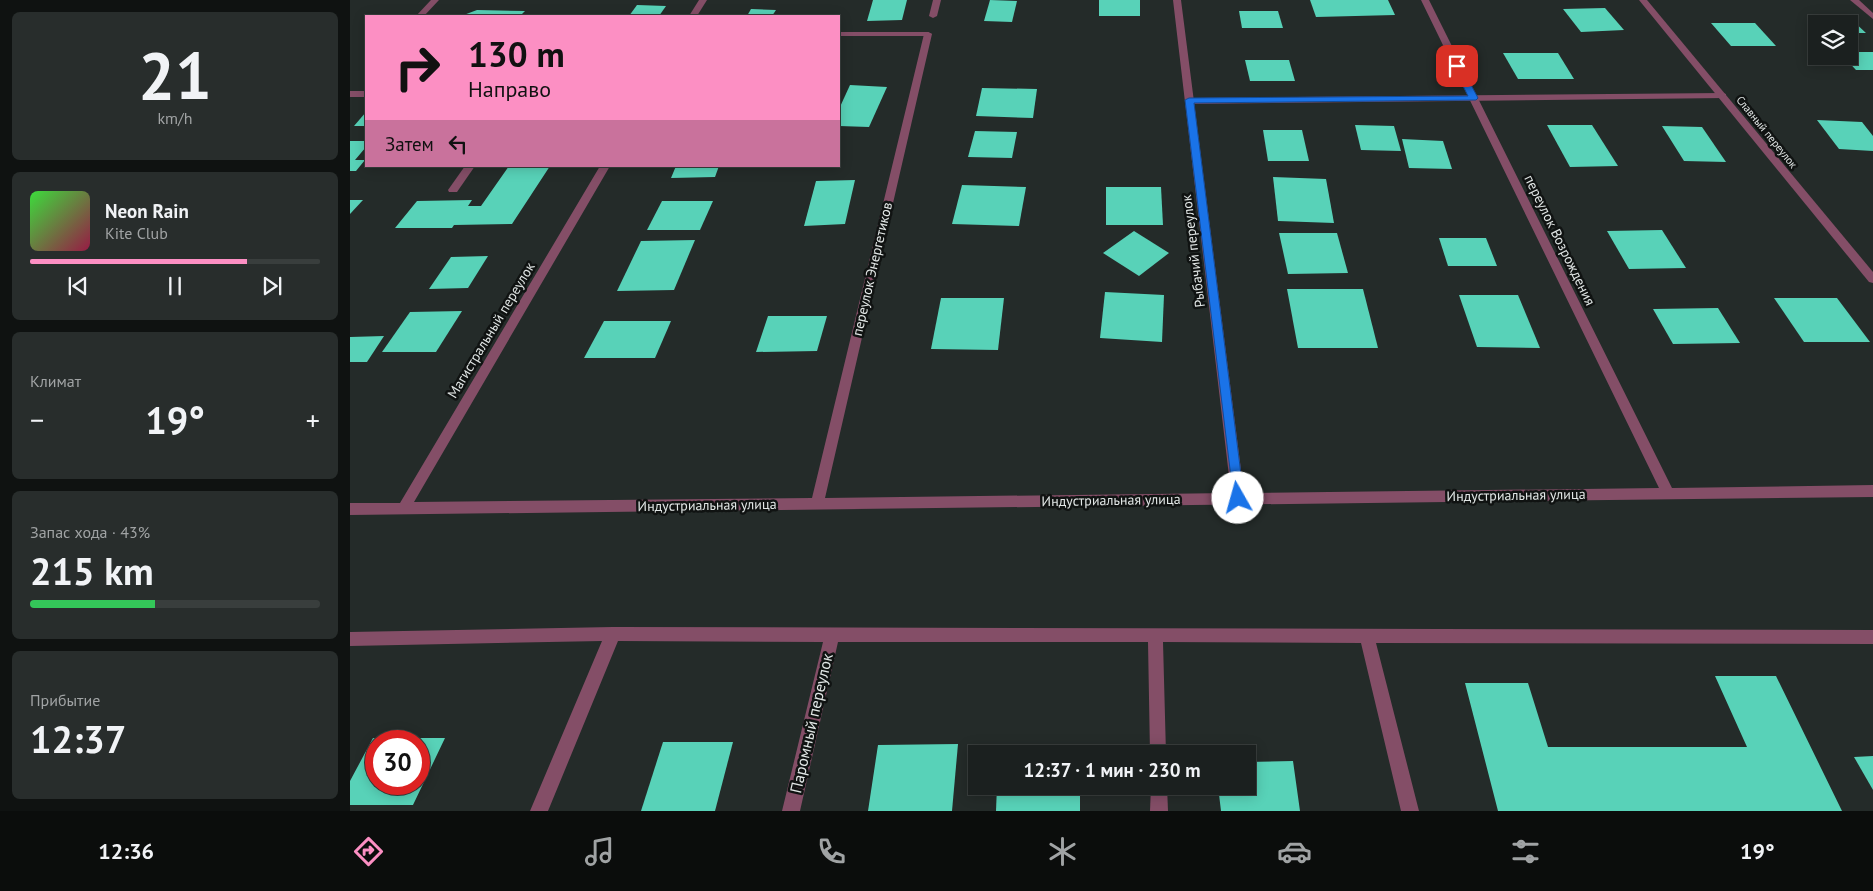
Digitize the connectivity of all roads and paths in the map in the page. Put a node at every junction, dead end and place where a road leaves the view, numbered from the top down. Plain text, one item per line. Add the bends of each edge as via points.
1 (435, 0) edge
2 (703, 0) edge
3 (936, 0) edge
4 (1177, 0) edge
5 (1425, 0) edge
6 (1643, 0) edge
7 (1854, 0) edge
8 (421, 15) edge
9 (694, 15) edge
10 (933, 16) dead end
11 (1873, 17) edge
12 (840, 34) edge
13 (350, 94) edge
14 (365, 94) edge
15 (1722, 96) junction
16 (1474, 98) junction
17 (1189, 100) junction
18 (469, 167) edge
19 (604, 167) edge
20 (453, 190) dead end
21 (1873, 279) edge
22 (1873, 491) edge
23 (1668, 493) junction
24 (1238, 498) junction
25 (817, 504) junction
26 (350, 509) edge
27 (403, 509) junction
28 (613, 634) junction
29 (832, 635) junction
30 (1155, 636) junction
31 (1368, 636) junction
32 (1873, 638) edge
33 (350, 639) edge
34 (1158, 745) edge
35 (1159, 795) edge
36 (539, 811) edge
37 (791, 811) edge
38 (1159, 811) edge
39 (1410, 811) edge

1 - 8 street
2 - 9 street
3 - 10 street
4 - 17 street, Рыбачий переулок
5 - 16 street, переулок Возрождения
6 - 15 street, Славный переулок
7 - 11 street
12 - 25 street, переулок Энергетиков via 928,34
13 - 14 street
15 - 16 street
15 - 21 street, Славный переулок
16 - 17 street
16 - 23 street, переулок Возрождения
17 - 24 street, Рыбачий переулок
18 - 20 street
19 - 27 street, Магистральный переулок
22 - 23 street, Индустриальная улица
23 - 24 street, Индустриальная улица
24 - 25 street, Индустриальная улица
25 - 27 street, Индустриальная улица
26 - 27 street, Индустриальная улица
28 - 29 street
28 - 33 street
28 - 36 street
29 - 30 street
29 - 37 street, Паромный переулок
30 - 31 street
30 - 34 street
31 - 32 street
31 - 39 street
35 - 38 street

